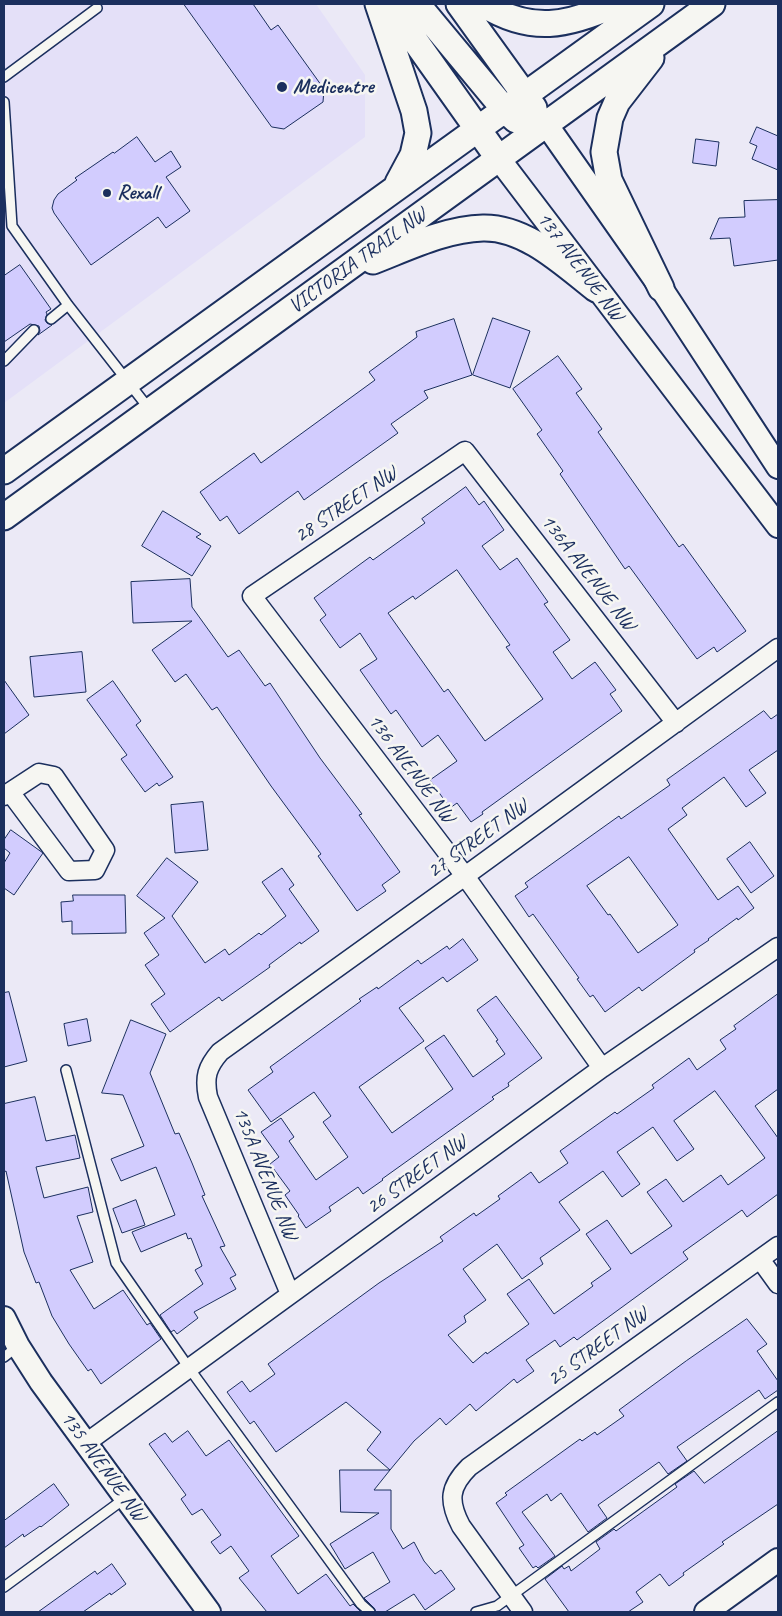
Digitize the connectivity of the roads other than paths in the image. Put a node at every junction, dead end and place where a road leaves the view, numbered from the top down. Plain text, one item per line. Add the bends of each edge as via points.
1 (378, 4) edge
2 (389, 4) edge
3 (417, 4) edge
4 (459, 4) edge
5 (483, 4) edge
6 (616, 4) edge
7 (650, 4) edge
8 (712, 4) edge
9 (97, 8) dead end
10 (670, 34) junction
11 (4, 77) edge
12 (525, 95) junction
13 (4, 102) edge
14 (505, 110) junction
15 (546, 124) junction
16 (477, 129) junction
17 (498, 159) junction
18 (395, 188) junction
19 (12, 226) junction
20 (4, 232) edge
21 (344, 271) junction
22 (596, 288) junction
23 (661, 288) junction
24 (68, 305) junction
25 (51, 319) dead end
26 (34, 330) dead end
27 (4, 361) edge
28 (129, 381) junction
29 (150, 410) junction
30 (465, 451) joint
31 (778, 466) edge
32 (4, 471) edge
33 (4, 517) edge
34 (778, 526) edge
35 (252, 596) joint
36 (778, 648) edge
37 (676, 723) junction
38 (7, 794) edge
39 (465, 876) junction
40 (778, 947) edge
41 (602, 1068) junction
42 (66, 1070) dead end
43 (208, 1070) joint
44 (778, 1246) edge
45 (760, 1259) junction
46 (778, 1284) edge
47 (290, 1294) junction
48 (4, 1318) edge
49 (11, 1351) edge
50 (189, 1368) junction
51 (778, 1402) edge
52 (86, 1444) junction
53 (126, 1498) junction
54 (778, 1560) edge
55 (4, 1587) edge
56 (510, 1595) junction
57 (209, 1612) edge
58 (370, 1612) edge
59 (476, 1612) edge
60 (523, 1612) edge
61 (706, 1612) edge

1 - 18 main road via 414,111 418,133 413,155
2 - 16 main road, 137 AVENUE NW
3 - 14 main road
4 - 12 main road
5 - 6 main road via 523,22 549,24 590,16
7 - 12 main road, VICTORIA TRAIL NW
8 - 10 main road, VICTORIA TRAIL NW
9 - 11 lane
10 - 15 main road, VICTORIA TRAIL NW
10 - 23 main road via 617,102 610,118 604,152 609,180
12 - 14 main road, VICTORIA TRAIL NW
12 - 15 main road
13 - 19 lane
14 - 15 main road via 516,120
14 - 16 main road, VICTORIA TRAIL NW
15 - 17 main road, VICTORIA TRAIL NW
15 - 23 street
16 - 17 main road, 137 AVENUE NW
16 - 18 main road, VICTORIA TRAIL NW
17 - 21 main road, VICTORIA TRAIL NW
17 - 22 street, 137 AVENUE NW
18 - 28 main road, VICTORIA TRAIL NW
19 - 20 lane
19 - 24 lane
21 - 22 main road via 438,237 483,228 502,230 539,246
21 - 29 main road, VICTORIA TRAIL NW
22 - 34 street, 137 AVENUE NW
23 - 31 street
24 - 25 lane
24 - 28 lane
26 - 27 lane
28 - 29 lane
28 - 32 main road, VICTORIA TRAIL NW
29 - 33 main road, VICTORIA TRAIL NW
30 - 35 street, 28 STREET NW
30 - 37 street, 136A AVENUE NW
35 - 39 street, 136 AVENUE NW
36 - 37 street, 27 STREET NW
37 - 39 street, 27 STREET NW
38 - 38 street via 39,773 54,776 105,850 95,870 69,870
39 - 41 street, 136 AVENUE NW
39 - 43 street, 27 STREET NW via 220,1052
40 - 41 street, 26 STREET NW
41 - 47 street, 26 STREET NW
42 - 50 lane via 116,1263
43 - 47 street, 135A AVENUE NW via 205,1083 208,1097
44 - 45 street, 25 STREET NW
45 - 46 street
45 - 56 street, 25 STREET NW via 469,1467 456,1483 452,1506 461,1526
47 - 50 street, 26 STREET NW
48 - 49 street, 135 AVENUE NW
49 - 52 street, 135 AVENUE NW via 41,1382
50 - 52 street, 26 STREET NW
50 - 58 lane
51 - 56 lane
52 - 53 street, 135 AVENUE NW
53 - 55 lane
53 - 57 street, 135 AVENUE NW
54 - 61 street
56 - 59 lane via 497,1606
56 - 60 street

